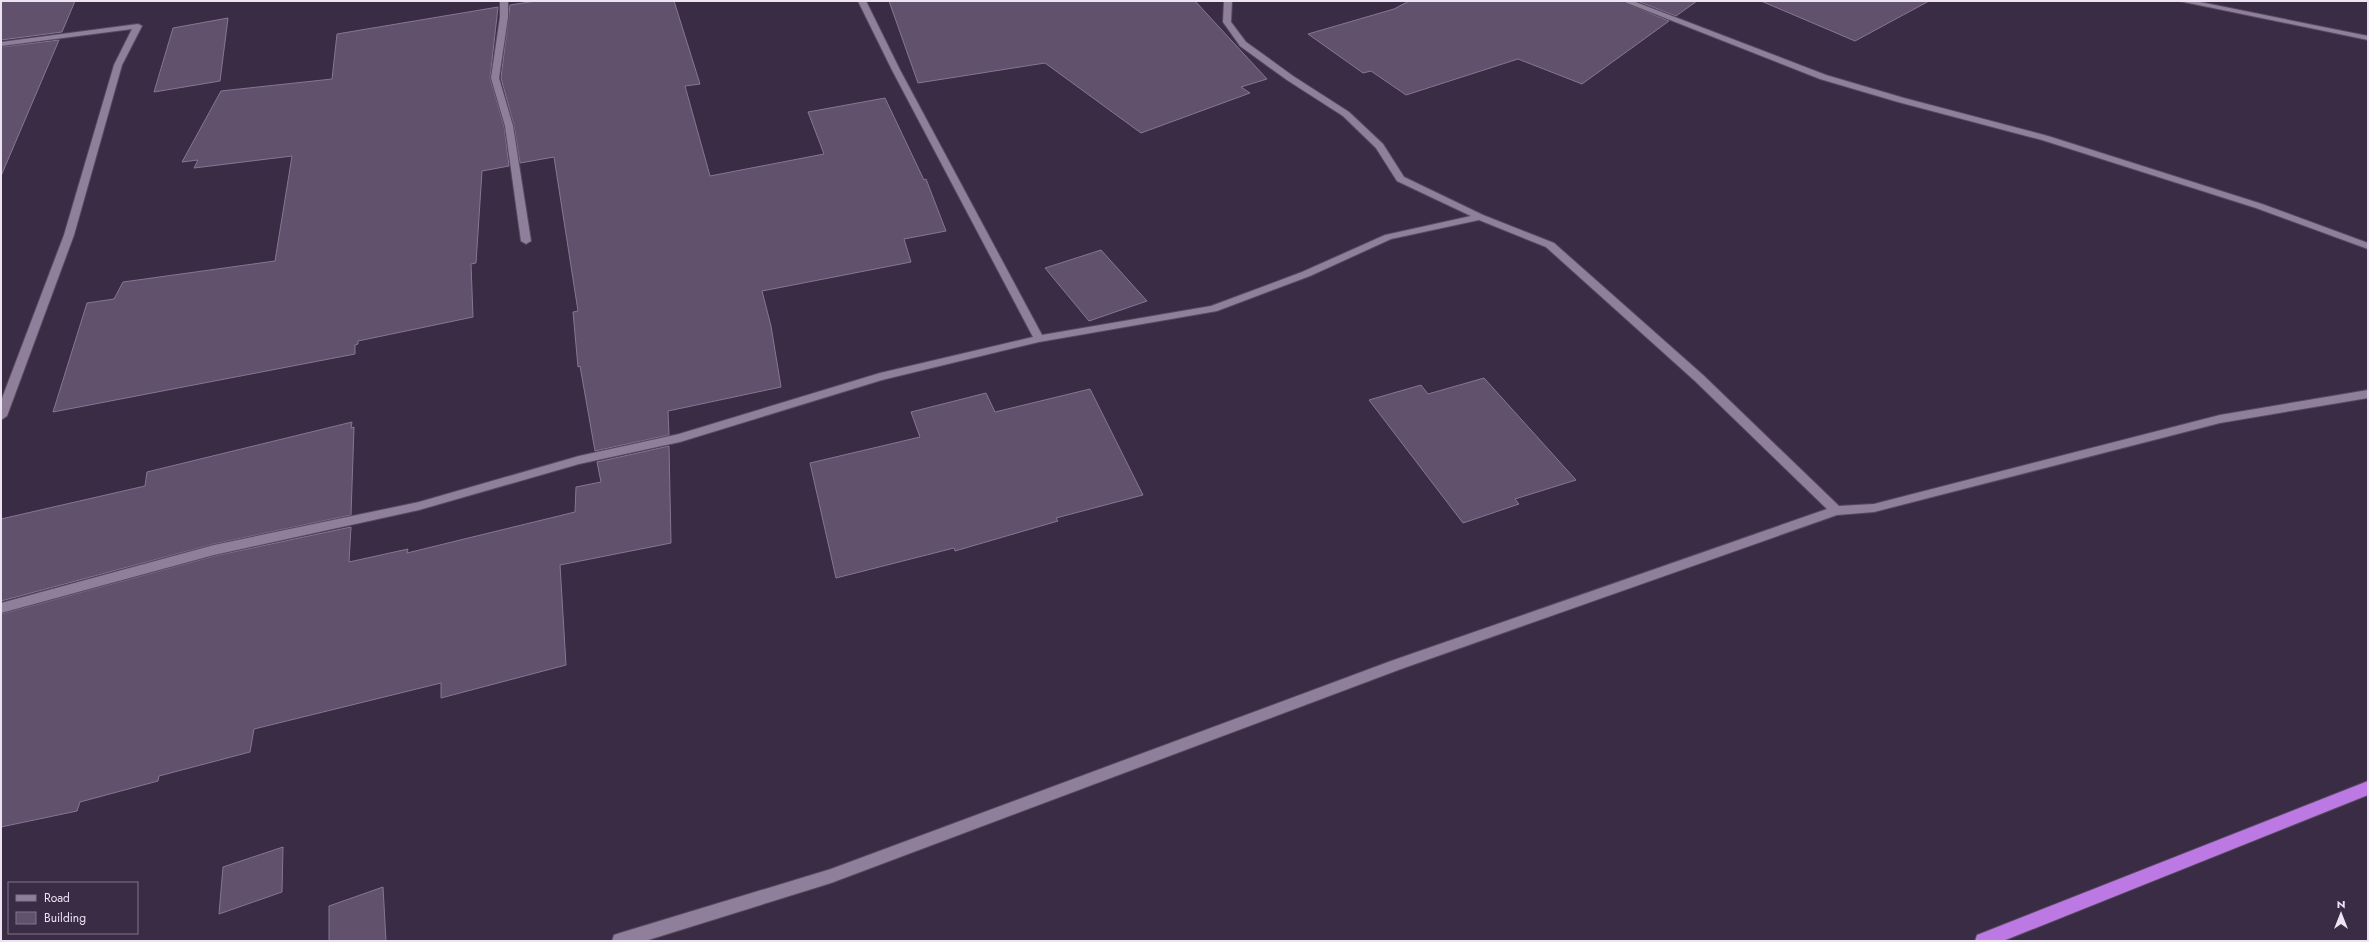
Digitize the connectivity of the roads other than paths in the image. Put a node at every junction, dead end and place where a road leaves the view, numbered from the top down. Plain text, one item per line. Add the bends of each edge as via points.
1 (504, 1) edge
2 (862, 1) edge
3 (1231, 1) edge
4 (1626, 1) edge
5 (2183, 1) edge
6 (2368, 38) edge
7 (1, 44) edge
8 (1480, 218) junction
9 (526, 241) dead end
10 (2368, 246) edge
11 (1039, 339) junction
12 (2368, 394) edge
13 (1, 416) edge
14 (1836, 511) junction
15 (1, 608) edge
16 (2368, 788) edge
17 (620, 941) edge
18 (1983, 941) edge

1 - 9 street via 494,78 508,126
2 - 11 street
3 - 8 street via 1227,22 1243,44 1346,114 1380,146 1400,179
4 - 10 street via 1823,77 2046,138 2259,206
5 - 6 street
7 - 13 street via 138,26 118,65 69,235
8 - 11 street via 1388,237 1306,274 1212,309
8 - 14 street via 1550,246 1699,378
11 - 15 street via 880,377 680,438 579,460 419,506 214,550
12 - 14 street via 2220,419 1874,508
14 - 17 street via 1396,665 831,876
16 - 18 highway

